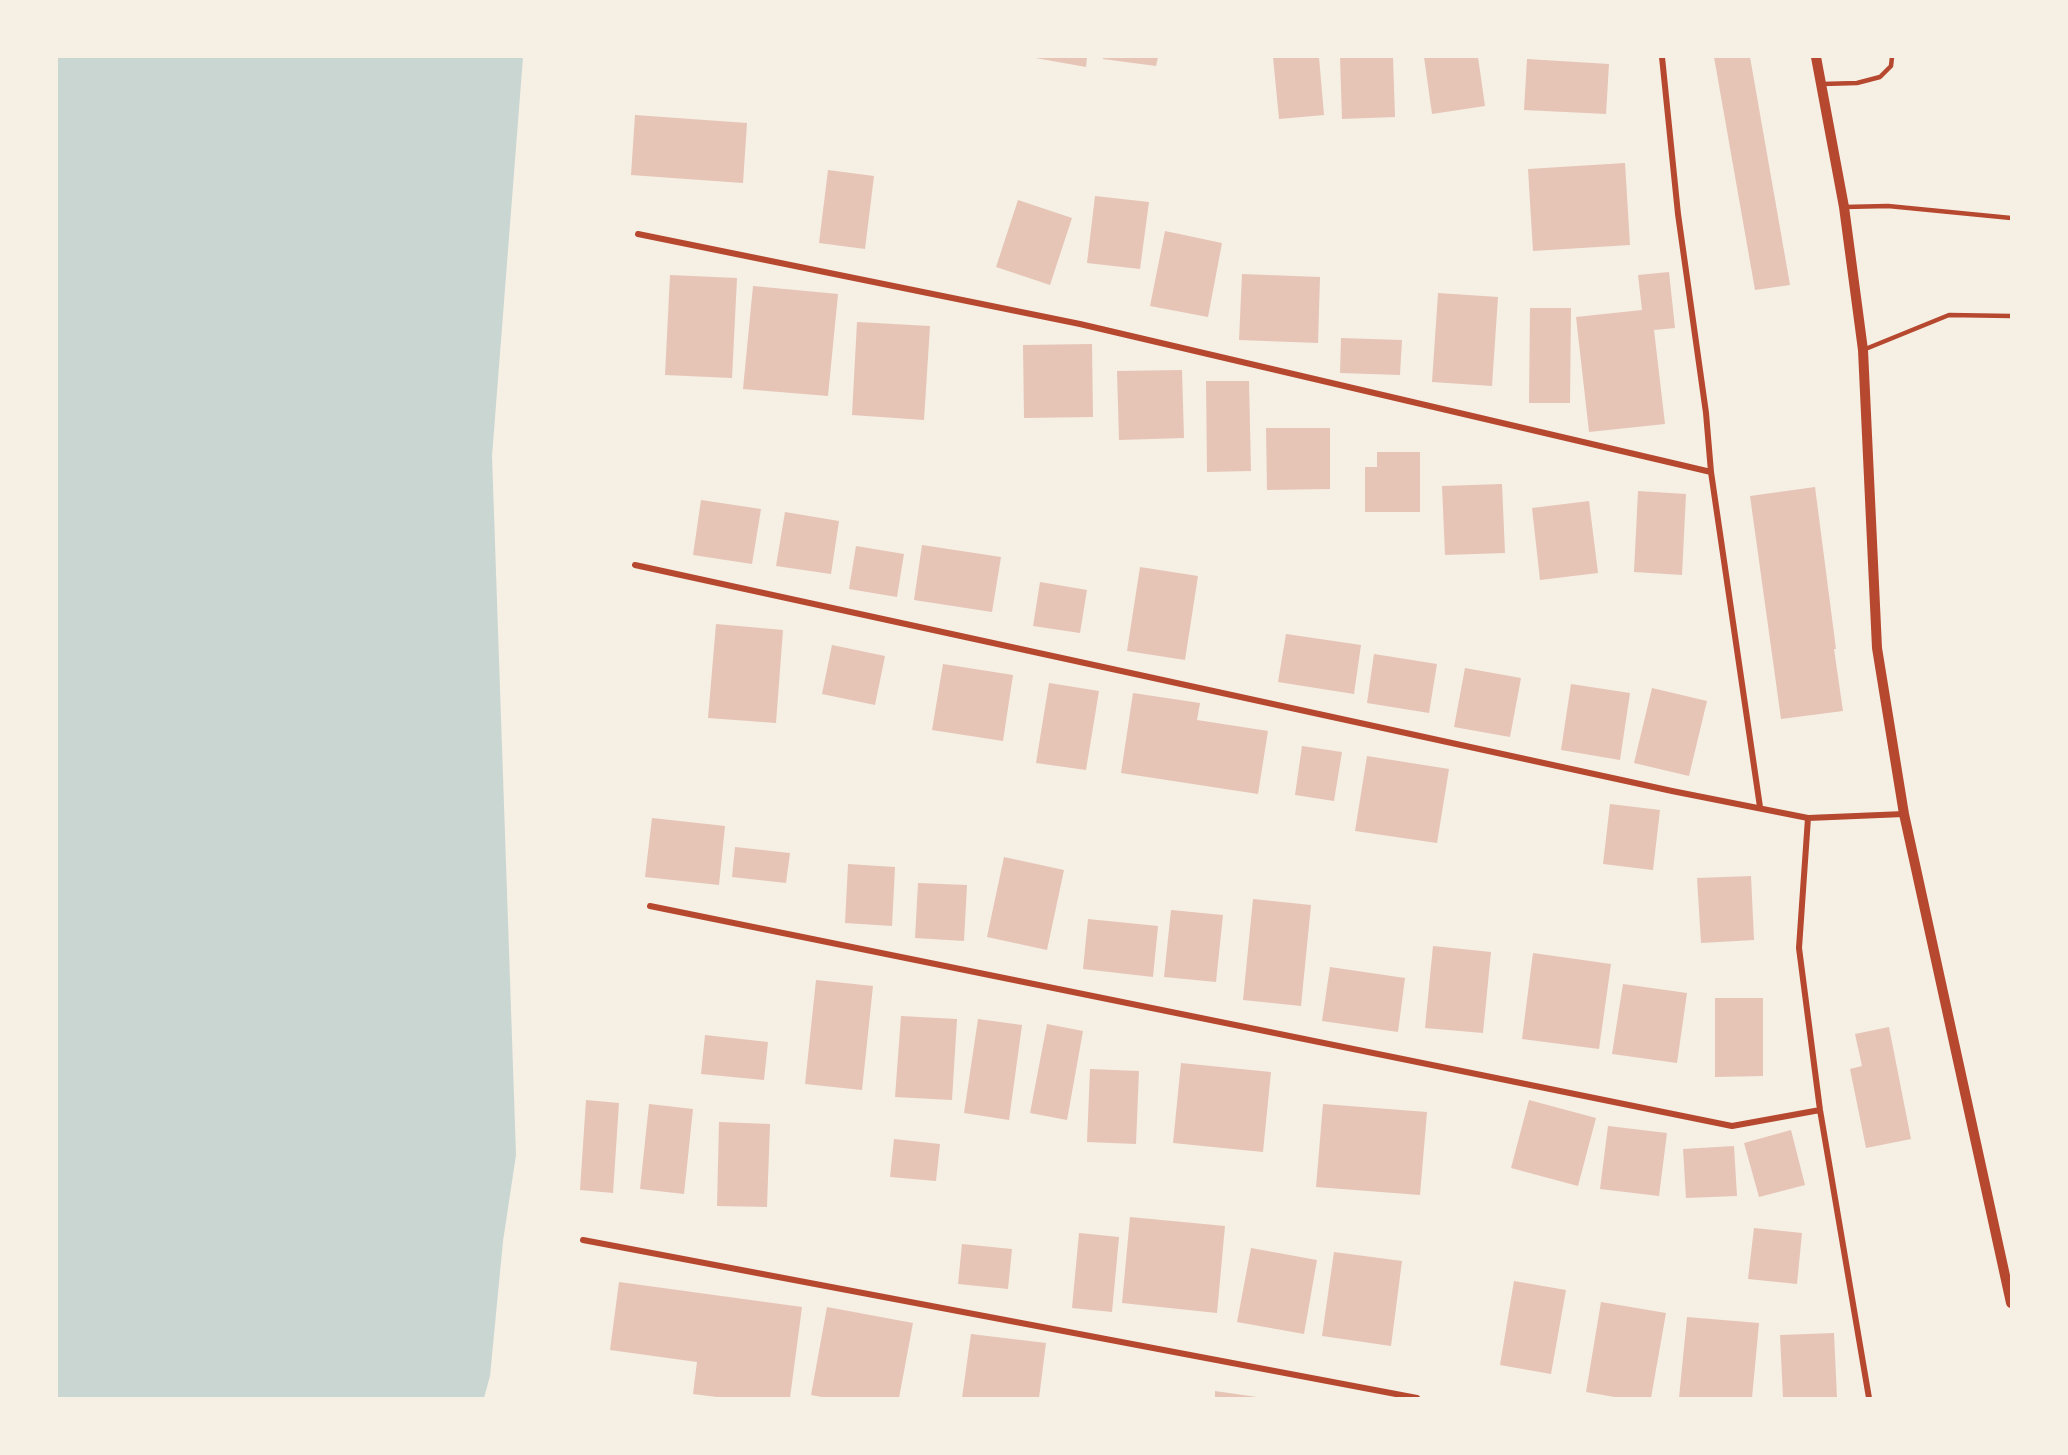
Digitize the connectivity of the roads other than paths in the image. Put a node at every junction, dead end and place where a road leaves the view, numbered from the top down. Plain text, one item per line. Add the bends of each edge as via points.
1 (1662, 57) edge
2 (1816, 57) edge
3 (1892, 57) edge
4 (1822, 84) junction
5 (1844, 207) junction
6 (2011, 218) edge
7 (638, 234) dead end
8 (2011, 316) edge
9 (1863, 350) junction
10 (1711, 472) junction
11 (635, 565) dead end
12 (1760, 807) junction
13 (1904, 814) junction
14 (1808, 818) junction
15 (650, 906) dead end
16 (1820, 1110) junction
17 (584, 1240) dead end
18 (2011, 1303) edge
19 (1417, 1398) edge
20 (1869, 1398) edge

1 - 10 street
2 - 4 street
3 - 4 lane via 1892,66 1880,77
4 - 5 street
5 - 6 lane via 1888,206
5 - 9 street
7 - 10 street via 1080,324
8 - 9 lane via 1949,315
9 - 13 street via 1877,648
10 - 12 street
11 - 12 street
12 - 14 street
13 - 14 street
13 - 18 street
14 - 16 street via 1799,948
15 - 16 street via 1732,1126
16 - 20 street
17 - 19 street

